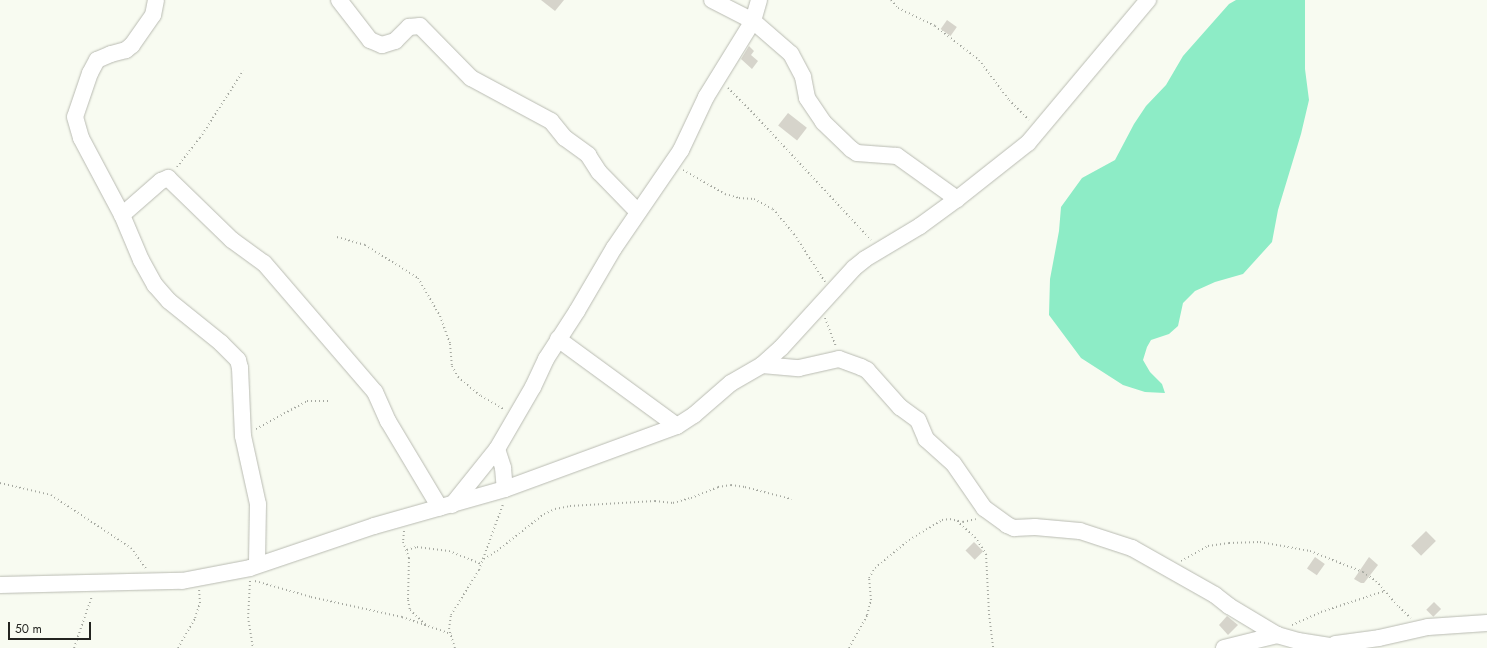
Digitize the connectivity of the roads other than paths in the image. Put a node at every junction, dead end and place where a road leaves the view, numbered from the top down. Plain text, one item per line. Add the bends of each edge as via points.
1 (156, 0) edge
2 (339, 0) edge
3 (712, 0) edge
4 (759, 0) edge
5 (1148, 0) edge
6 (753, 21) junction
7 (957, 200) junction
8 (638, 212) junction
9 (122, 215) junction
10 (558, 339) junction
11 (762, 365) junction
12 (677, 426) junction
13 (497, 449) junction
14 (506, 489) junction
15 (446, 506) junction
16 (252, 571) junction
17 (0, 585) edge
18 (1487, 623) edge
19 (1277, 635) junction
20 (1329, 647) edge
21 (1224, 648) edge

1 - 9 street via 154,15 132,45 126,50 97,60 75,117 81,138
2 - 8 street via 370,40 382,46 395,41 409,27 420,26 471,78 551,120 565,138 588,155 599,172
3 - 6 street
4 - 6 street
5 - 7 street via 1028,143
6 - 7 street via 795,60 803,77 807,98 824,122 845,144 858,153 897,156
6 - 8 street via 706,97 689,135 673,162
7 - 11 street via 920,226 879,249 854,268 794,336
8 - 10 street
9 - 15 street via 161,181 168,178 232,240 264,263 375,392 388,421
9 - 16 street via 141,260 155,285 169,301 221,342 238,360 242,436 258,504
10 - 12 street
10 - 13 street
11 - 12 street via 731,383
11 - 19 street via 799,368 831,360 844,360 867,370 900,407 918,420 926,439 953,464 973,494 994,516 1014,528 1065,529 1132,548 1215,595
12 - 14 street
13 - 14 street
13 - 15 street
14 - 15 street
15 - 16 street via 374,526
16 - 17 street via 192,579
18 - 20 street via 1428,627
19 - 20 street
19 - 21 street

